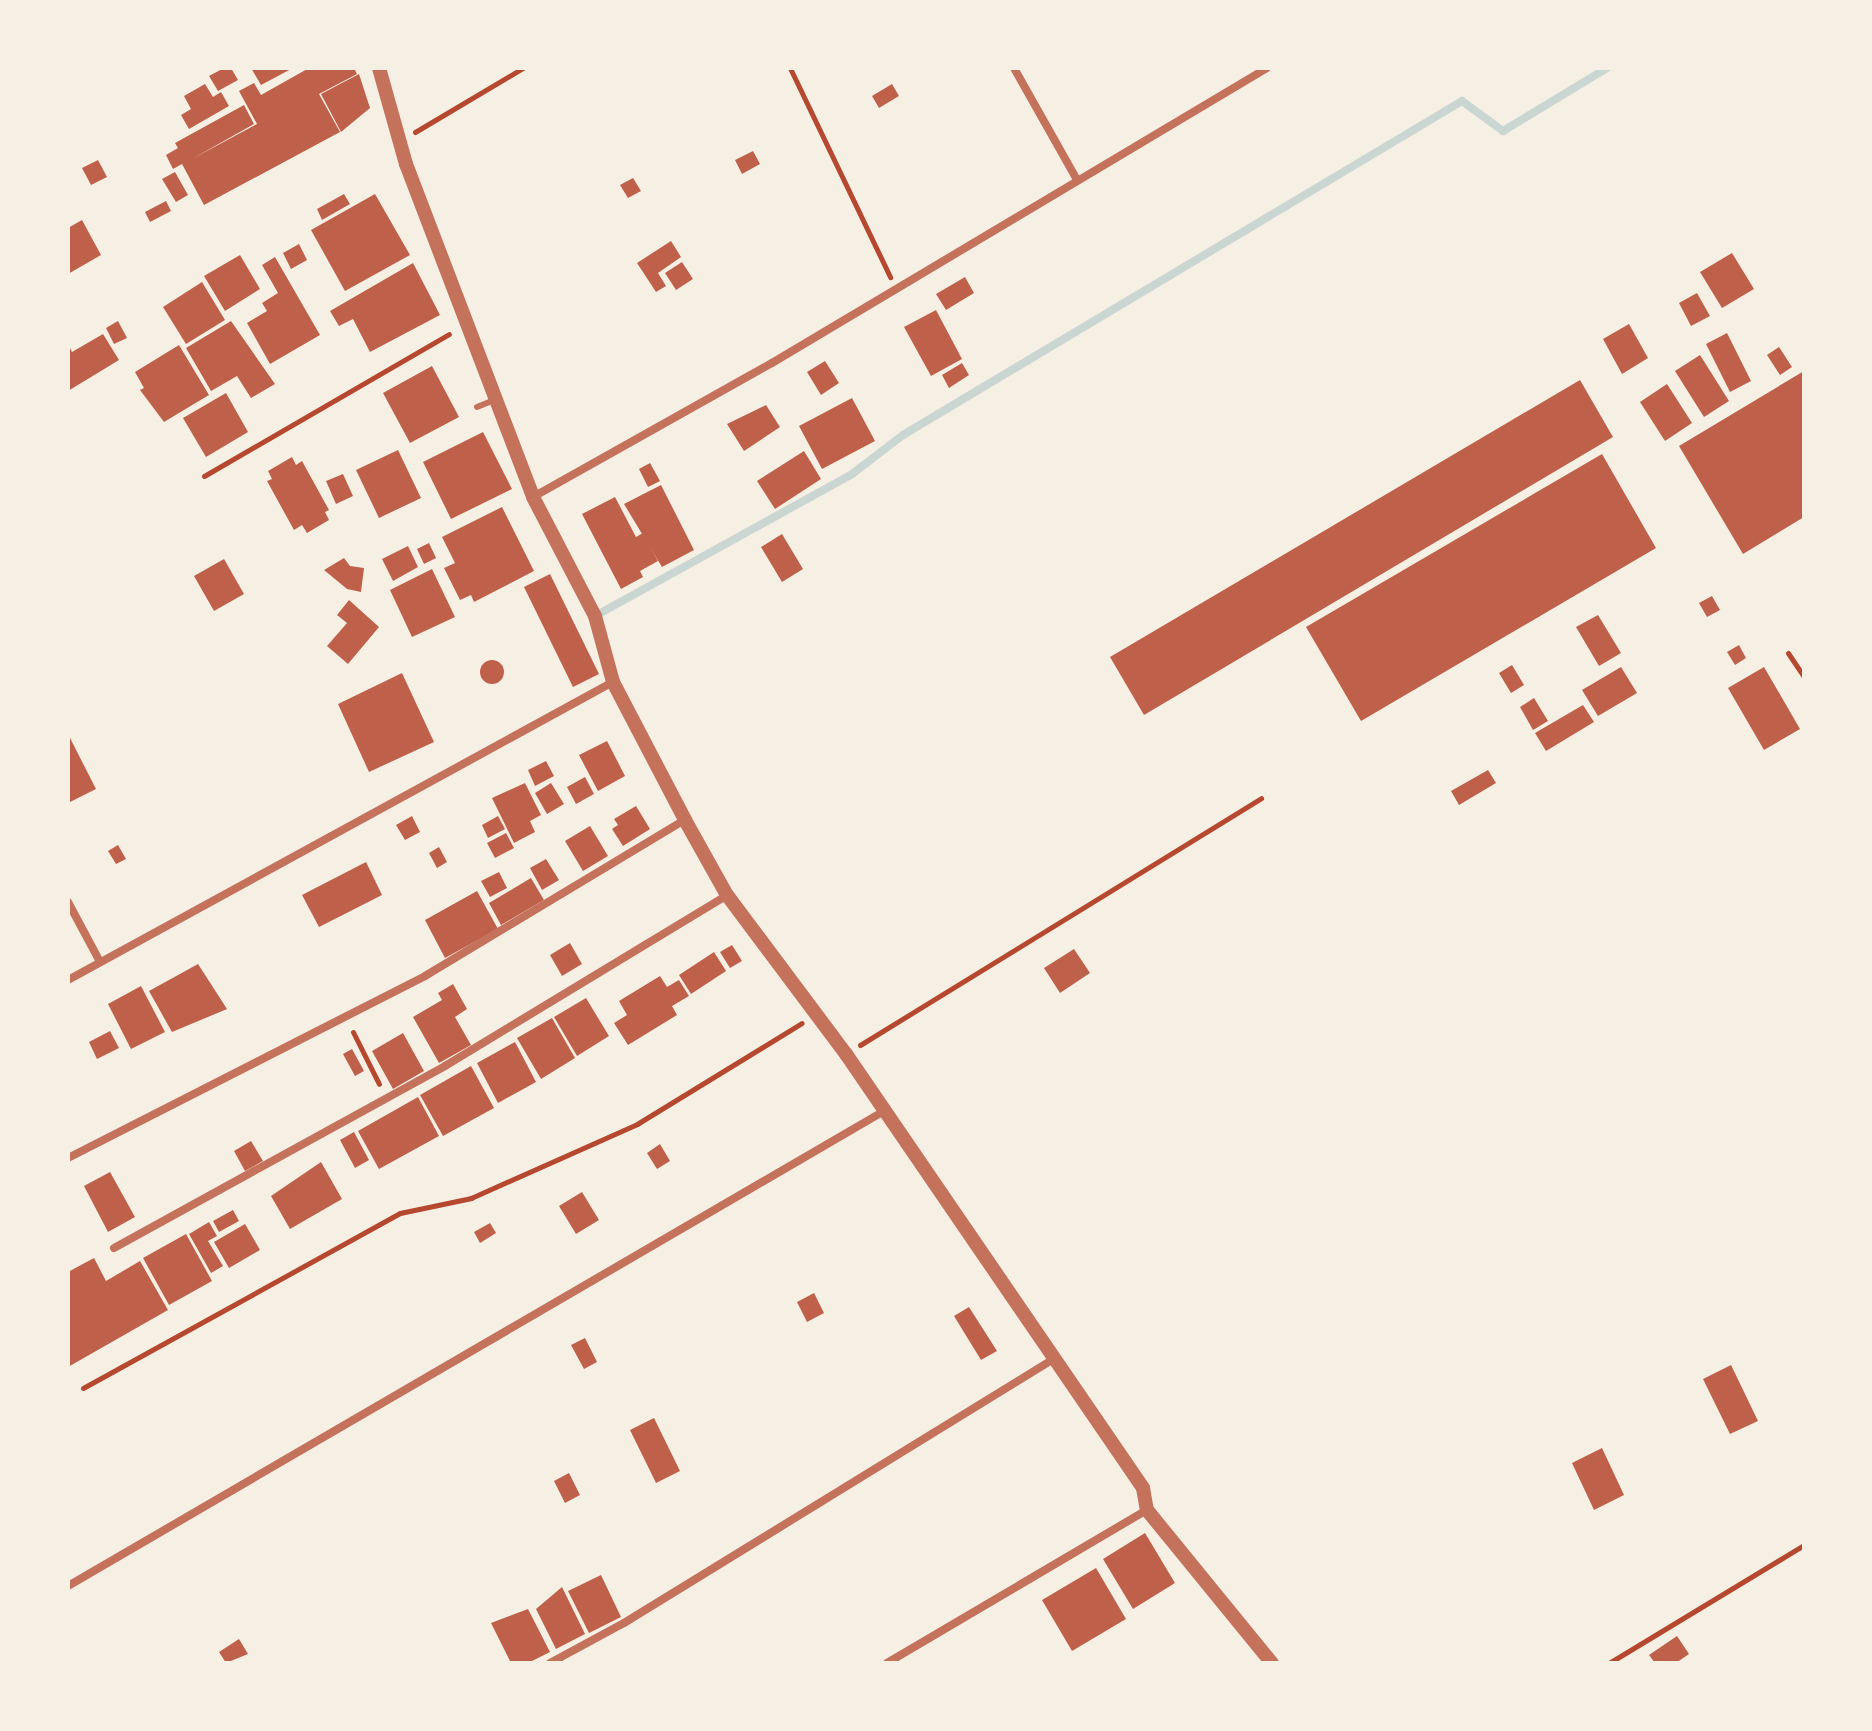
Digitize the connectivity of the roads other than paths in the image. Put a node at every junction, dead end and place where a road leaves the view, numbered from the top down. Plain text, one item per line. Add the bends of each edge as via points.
1 (379, 68) edge
2 (1014, 68) edge
3 (1267, 68) edge
4 (1077, 180) junction
5 (494, 400) junction
6 (477, 407) dead end
7 (533, 497) junction
8 (613, 682) junction
9 (685, 820) junction
10 (727, 895) junction
11 (68, 902) edge
12 (100, 962) junction
13 (68, 980) edge
14 (884, 1111) junction
15 (68, 1158) edge
16 (114, 1248) dead end
17 (1052, 1360) junction
18 (1147, 1510) junction
19 (68, 1586) edge
20 (550, 1663) edge
21 (887, 1663) edge
22 (1272, 1663) edge

1 - 5 street via 400,141
2 - 4 street
3 - 4 street
4 - 7 street
5 - 6 lane
5 - 7 street
7 - 8 street via 595,616
8 - 9 street
8 - 12 street
9 - 10 street
9 - 15 street via 425,976
10 - 14 street
10 - 16 street via 386,1098
11 - 12 street
12 - 13 street
14 - 17 street
14 - 19 street
17 - 18 street via 1143,1488
17 - 20 street
18 - 21 street
18 - 22 street

